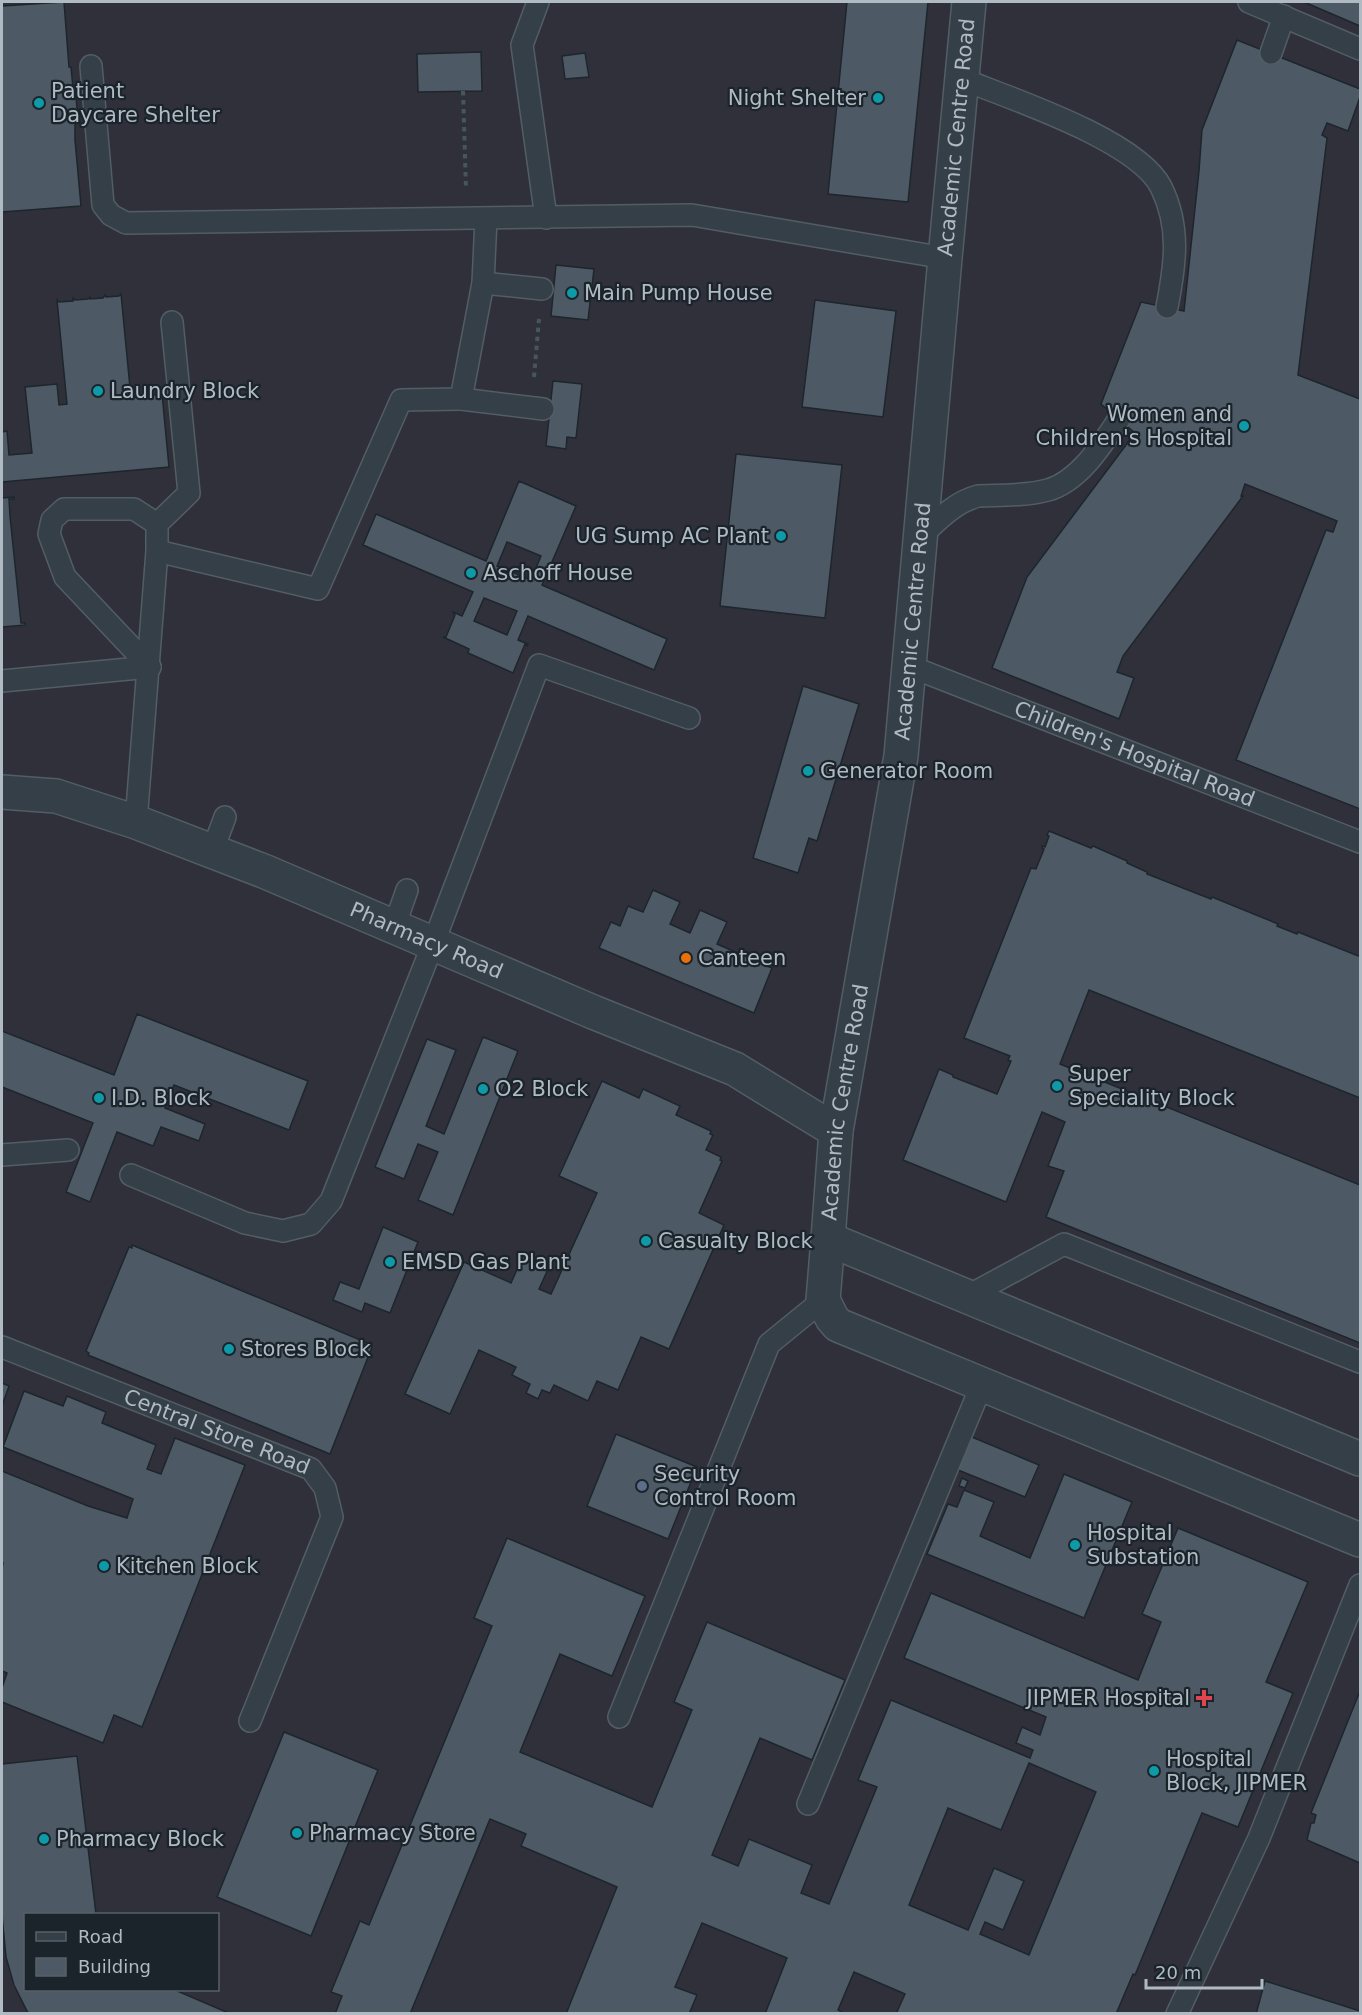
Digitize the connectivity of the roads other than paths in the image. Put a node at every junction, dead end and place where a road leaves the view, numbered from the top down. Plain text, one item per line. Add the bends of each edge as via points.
1 (538, 2) edge
2 (969, 2) edge
3 (1249, 2) edge
4 (1284, 16) junction
5 (1360, 49) edge
6 (1271, 53) dead end
7 (91, 66) dead end
8 (962, 79) junction
9 (546, 218) junction
10 (476, 219) junction
11 (945, 258) junction
12 (483, 283) junction
13 (542, 289) road end
14 (1167, 308) dead end
15 (172, 322) dead end
16 (461, 399) junction
17 (537, 408) road end
18 (1119, 419) dead end
19 (157, 524) junction
20 (921, 536) junction
21 (157, 551) junction
22 (909, 666) junction
23 (150, 667) junction
24 (2, 681) edge
25 (690, 718) dead end
26 (2, 792) edge
27 (225, 817) dead end
28 (136, 822) junction
29 (1360, 842) edge
30 (212, 852) junction
31 (407, 890) dead end
32 (393, 927) junction
33 (433, 944) junction
34 (836, 1131) junction
35 (68, 1150) dead end
36 (2, 1155) edge
37 (131, 1174) dead end
38 (828, 1239) junction
39 (968, 1296) junction
40 (824, 1300) junction
41 (2, 1347) edge
42 (1360, 1362) edge
43 (982, 1384) junction
44 (1360, 1459) edge
45 (1360, 1540) edge
46 (1360, 1585) edge
47 (619, 1717) dead end
48 (250, 1720) dead end
49 (808, 1804) dead end
50 (1177, 2013) edge

1 - 9 lane via 522,45
2 - 8 street, Academic Centre Road
3 - 4 lane
4 - 5 lane
4 - 6 lane
7 - 10 lane via 103,205 126,223
8 - 11 street, Academic Centre Road
8 - 14 lane via 1082,127 1123,151 1153,175 1171,213 1175,236 1175,268
9 - 10 lane
9 - 11 lane via 692,215
10 - 12 lane
11 - 20 street, Academic Centre Road
12 - 13 lane
12 - 16 lane
15 - 19 lane via 189,493
16 - 17 lane
16 - 21 lane via 401,400 318,589
18 - 20 lane via 1091,457 1064,482 1034,493 970,498
19 - 21 lane
19 - 23 lane via 134,509 64,509 52,520 49,534 65,577
20 - 22 street, Academic Centre Road
21 - 23 lane
22 - 29 lane, Children's Hospital Road
22 - 34 street, Academic Centre Road via 901,756
23 - 24 lane
23 - 28 lane
25 - 33 lane via 538,665
26 - 28 street, Pharmacy Road via 56,796
27 - 30 lane
28 - 30 street, Pharmacy Road
30 - 32 street, Pharmacy Road
31 - 32 lane
32 - 33 street, Pharmacy Road
33 - 34 street, Pharmacy Road via 735,1069
33 - 37 lane via 331,1201 311,1224 283,1231 245,1222
34 - 38 street, Academic Centre Road
35 - 36 lane
38 - 39 street
38 - 40 street, Academic Centre Road
39 - 42 lane via 1064,1244
39 - 44 street
40 - 43 street via 838,1325
40 - 47 lane via 769,1344
41 - 48 lane, Central Store Road via 311,1469 325,1488 333,1517
43 - 45 street
43 - 49 lane
46 - 50 lane via 1258,1838

